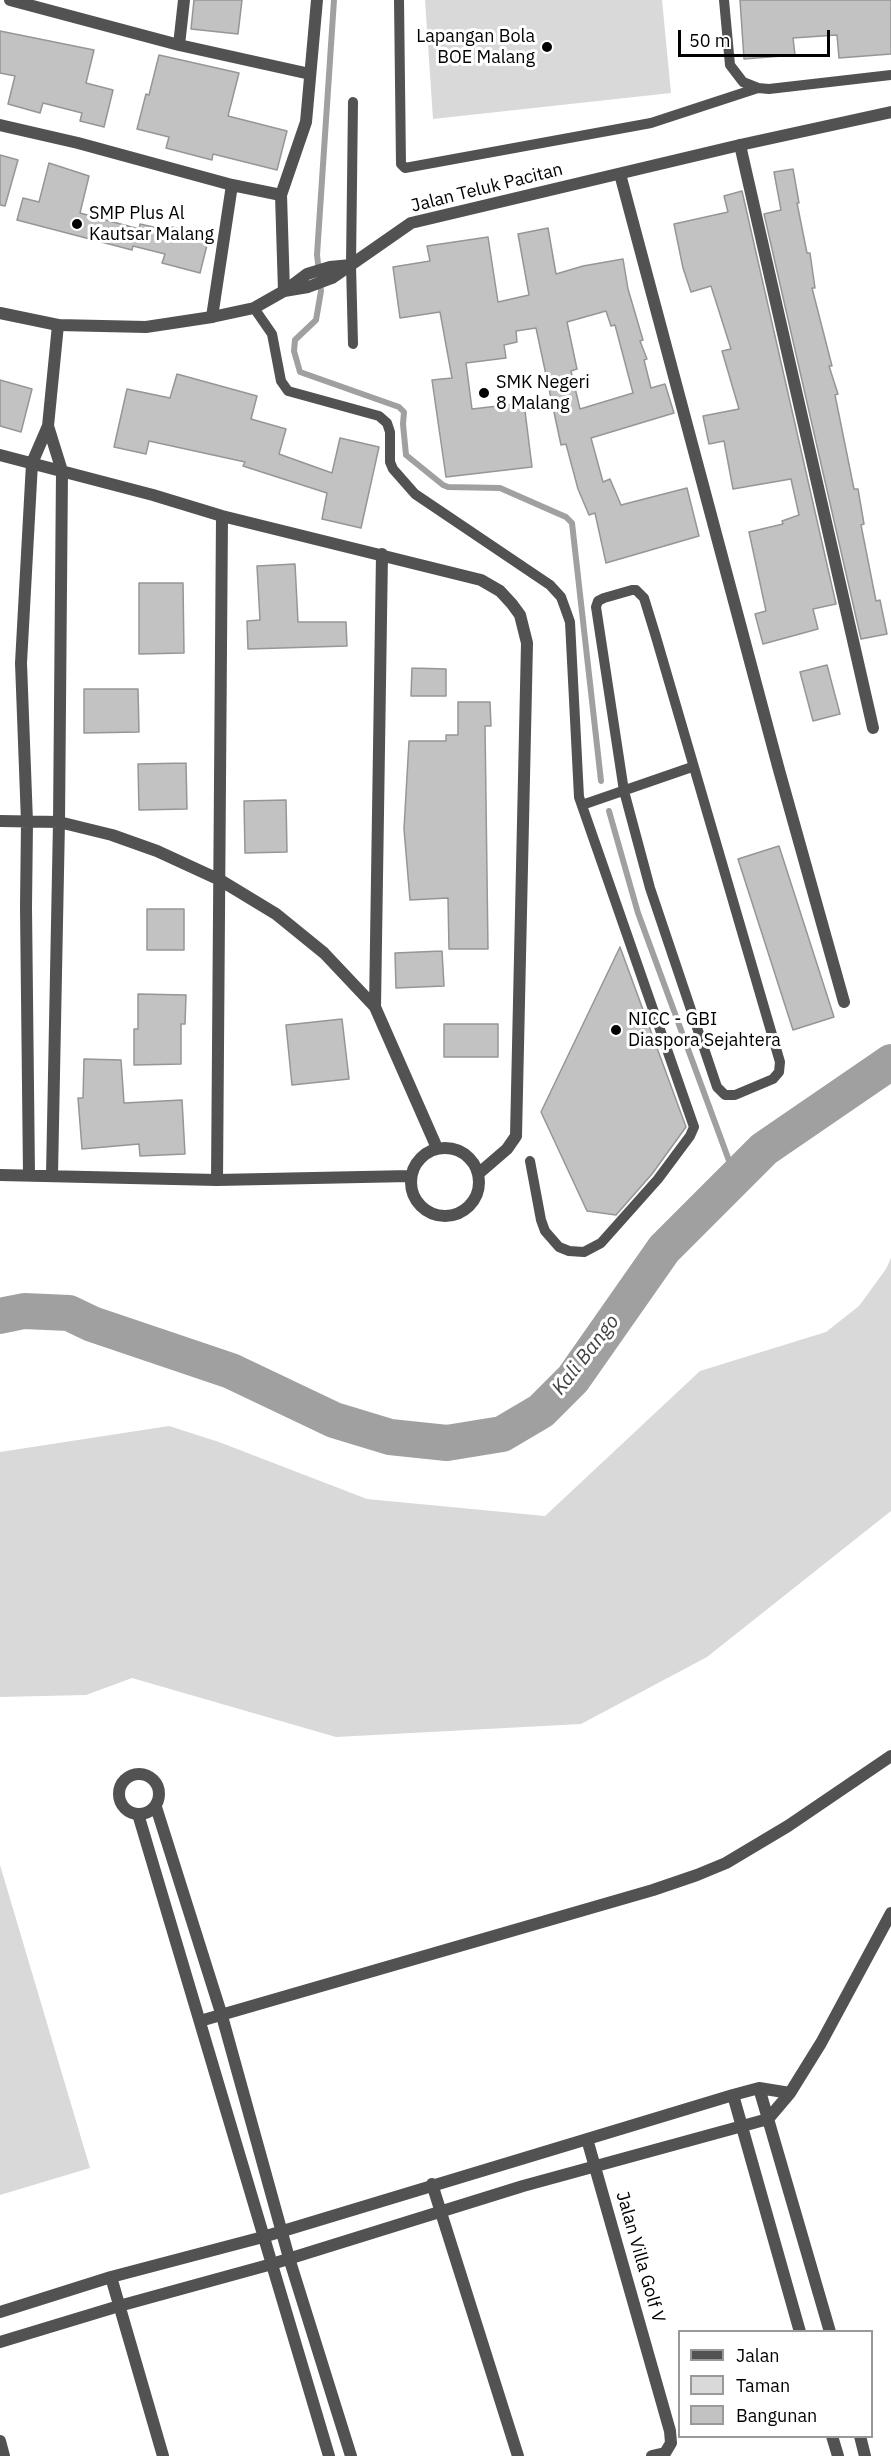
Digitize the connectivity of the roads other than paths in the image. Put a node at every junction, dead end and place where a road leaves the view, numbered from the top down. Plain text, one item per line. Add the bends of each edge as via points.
1 (10, 0) edge
2 (64, 0) edge
3 (184, 0) edge
4 (317, 0) edge
5 (399, 0) edge
6 (724, 0) edge
7 (62, 14) junction
8 (179, 45) junction
9 (310, 74) junction
10 (891, 75) edge
11 (758, 88) junction
12 (353, 102) dead end
13 (891, 112) edge
14 (0, 125) edge
15 (740, 145) junction
16 (620, 174) junction
17 (232, 185) junction
18 (281, 195) junction
19 (351, 265) junction
20 (284, 291) junction
21 (254, 308) junction
22 (0, 312) edge
23 (212, 317) junction
24 (58, 325) junction
25 (353, 344) dead end
26 (48, 426) junction
27 (0, 455) edge
28 (32, 463) junction
29 (62, 471) junction
30 (222, 516) junction
31 (382, 554) junction
32 (873, 728) dead end
33 (692, 767) junction
34 (624, 791) junction
35 (582, 805) junction
36 (0, 821) edge
37 (27, 822) junction
38 (59, 822) junction
39 (220, 880) junction
40 (844, 1002) dead end
41 (375, 1007) junction
42 (437, 1148) junction
43 (530, 1161) dead end
44 (478, 1174) junction
45 (0, 1175) edge
46 (29, 1175) junction
47 (52, 1175) junction
48 (410, 1176) junction
49 (217, 1180) junction
50 (891, 1756) edge
51 (156, 1807) junction
52 (138, 1814) junction
53 (891, 1913) edge
54 (222, 2016) junction
55 (200, 2021) junction
56 (759, 2088) junction
57 (790, 2093) junction
58 (733, 2095) junction
59 (768, 2119) junction
60 (741, 2126) junction
61 (587, 2139) junction
62 (596, 2166) junction
63 (432, 2184) junction
64 (440, 2212) junction
65 (282, 2231) junction
66 (263, 2237) junction
67 (290, 2258) junction
68 (272, 2264) junction
69 (111, 2277) junction
70 (119, 2306) junction
71 (0, 2312) edge
72 (800, 2330) edge
73 (830, 2330) edge
74 (0, 2342) edge
75 (833, 2438) edge
76 (860, 2438) edge
77 (0, 2441) edge
78 (4, 2456) edge
79 (163, 2456) edge
80 (329, 2456) edge
81 (351, 2456) edge
82 (518, 2456) edge
83 (652, 2456) edge
84 (838, 2456) edge
85 (865, 2456) edge

1 - 7 street
2 - 7 street
3 - 8 street
4 - 9 street
5 - 11 lane via 401,164 405,168 651,123
6 - 11 lane via 730,65 743,82
7 - 8 street
8 - 9 street
9 - 18 street via 306,122
10 - 11 lane
12 - 19 lane
13 - 15 street, Jalan Teluk Pacitan
14 - 17 street
15 - 16 street, Jalan Teluk Pacitan
15 - 32 street
16 - 19 street, Jalan Teluk Pacitan via 411,223
16 - 40 street
17 - 18 street
17 - 23 street
18 - 20 street
19 - 20 street, Jalan Teluk Pacitan
19 - 25 lane
20 - 21 street, Jalan Teluk Pacitan
21 - 23 street, Jalan Teluk Pacitan
21 - 35 lane via 272,334 281,381 288,391 379,416 390,432 393,469 415,494 550,585 561,597 570,622
22 - 24 street, Jalan Teluk Pacitan
23 - 24 street, Jalan Teluk Pacitan via 146,327
24 - 26 street
26 - 28 street
26 - 29 street
27 - 28 street
28 - 29 street
28 - 37 street via 21,663
29 - 30 street
29 - 38 street
30 - 31 street
30 - 39 street
31 - 41 street
31 - 44 street via 481,580 500,591 520,615 527,644 516,1136
33 - 34 lane
33 - 34 lane via 644,598 636,590 604,598 596,607
33 - 34 lane via 780,1062 773,1079 735,1095 725,1095 717,1087 650,888
34 - 35 lane
35 - 43 lane via 694,1127 658,1179 601,1244 584,1252 559,1248 545,1232
36 - 37 street
37 - 38 street
37 - 46 street
38 - 39 street via 157,851
38 - 47 street
39 - 41 street via 276,914 324,953
39 - 49 street
41 - 42 street
42 - 44 street via 463,1152 473,1161
42 - 48 street via 420,1158
44 - 48 street via 474,1200 453,1216 439,1216 416,1202
45 - 46 street
46 - 47 street
47 - 49 street
48 - 49 street
50 - 54 street via 788,1827 697,1875
51 - 52 street
51 - 52 street via 159,1788 154,1779 136,1773 127,1777 119,1795 129,1811
51 - 54 street
52 - 55 street
53 - 57 street via 816,2053
54 - 55 street
54 - 65 street
55 - 66 street
56 - 57 street
56 - 58 street
56 - 59 street
57 - 59 street
58 - 60 street
58 - 61 street
59 - 60 street
59 - 73 street
60 - 62 street
60 - 72 street
61 - 62 street, Jalan Villa Golf V
61 - 63 street
62 - 64 street
62 - 83 street, Jalan Villa Golf V via 670,2432 671,2443 665,2453
63 - 64 street
63 - 65 street
64 - 67 street
64 - 82 street
65 - 66 street
65 - 67 street
66 - 68 street
66 - 69 street
67 - 68 street
67 - 81 street
68 - 70 street
68 - 80 street
69 - 70 street
69 - 71 street
70 - 74 street
70 - 79 street
75 - 84 street
76 - 85 street
77 - 78 street

